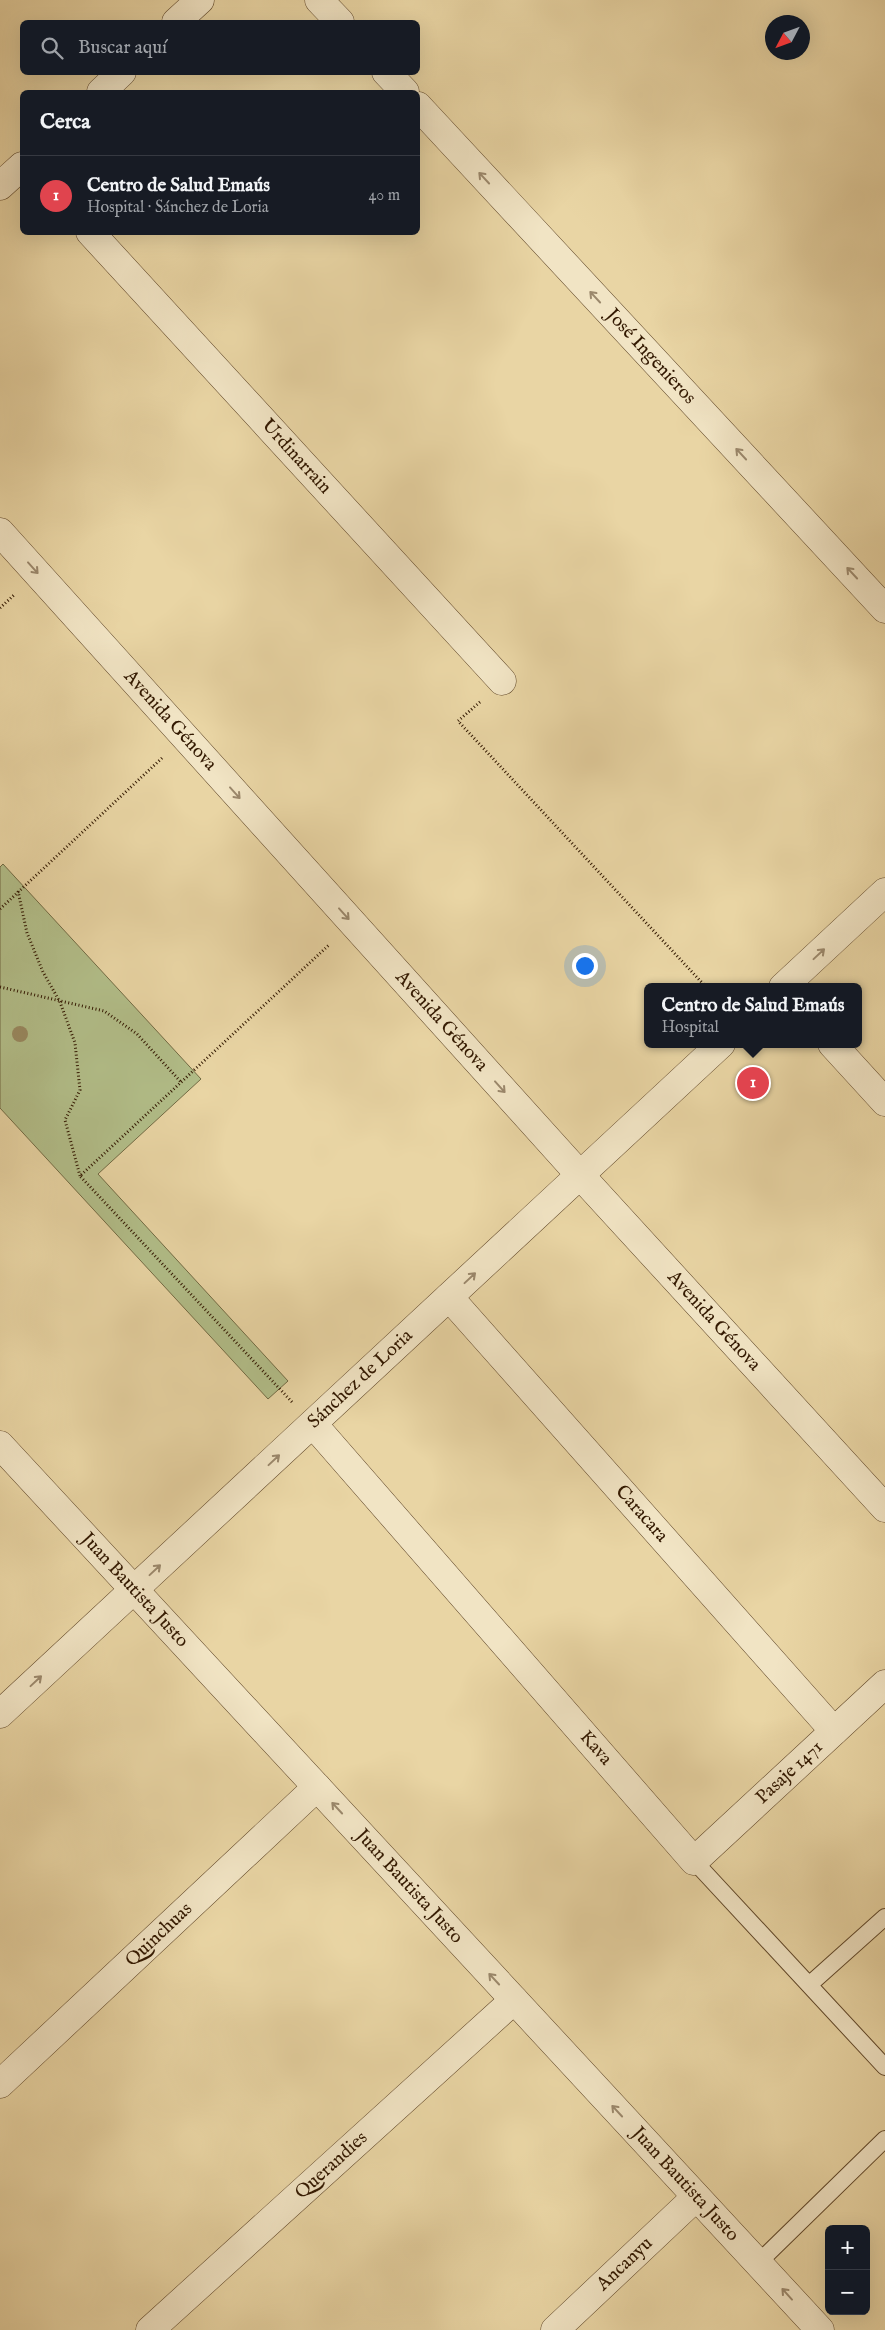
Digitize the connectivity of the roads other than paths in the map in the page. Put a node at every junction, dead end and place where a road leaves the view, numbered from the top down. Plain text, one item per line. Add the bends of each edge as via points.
1 (200, 0) edge
2 (319, 0) edge
3 (178, 20) edge
4 (338, 20) edge
5 (119, 75) edge
6 (389, 75) edge
7 (103, 90) edge
8 (403, 90) edge
9 (420, 108) edge
10 (20, 168) edge
11 (0, 186) edge
12 (93, 235) edge
13 (0, 532) edge
14 (885, 609) edge
15 (502, 681) road end
16 (885, 892) edge
17 (787, 983) edge
18 (718, 1048) edge
19 (836, 1048) edge
20 (885, 1102) edge
21 (580, 1176) junction
22 (449, 1297) junction
23 (313, 1424) junction
24 (0, 1445) edge
25 (885, 1508) edge
26 (134, 1590) junction
27 (883, 1690) edge
28 (0, 1714) edge
29 (834, 1731) junction
30 (317, 1786) junction
31 (694, 1861) junction
32 (885, 1917) edge
33 (809, 1985) junction
34 (514, 2000) junction
35 (885, 2067) edge
36 (0, 2084) edge
37 (885, 2138) edge
38 (696, 2197) junction
39 (758, 2263) junction
40 (150, 2330) edge
41 (555, 2330) edge
42 (820, 2330) edge

1 - 3 street
2 - 4 street
5 - 7 street
6 - 8 street
14 -> 9 street, José Ingenieros
10 - 11 street
12 - 15 street, Urdinarrain
13 -> 21 street, Avenida Génova
17 -> 16 street
18 - 21 street, Sánchez de Loria
19 - 20 street
22 -> 21 street, Sánchez de Loria
21 - 25 street, Avenida Génova
22 - 23 street, Sánchez de Loria
22 - 29 street, Caracara
26 -> 23 street, Sánchez de Loria
23 - 31 street, Kava
24 - 26 street, Juan Bautista Justo
28 -> 26 street, Sánchez de Loria
26 - 30 street, Juan Bautista Justo
27 - 29 street, Pasaje 1471
29 - 31 street, Pasaje 1471
34 -> 30 street, Juan Bautista Justo
30 - 36 street, Quinchuas
31 - 33 lane, Kava
32 - 33 lane
33 - 35 lane, Kava
38 -> 34 street, Juan Bautista Justo
34 - 40 street, Querandies
37 - 39 lane
38 - 39 street, Juan Bautista Justo
38 - 41 street, Ancanyu
42 -> 39 street, Juan Bautista Justo

